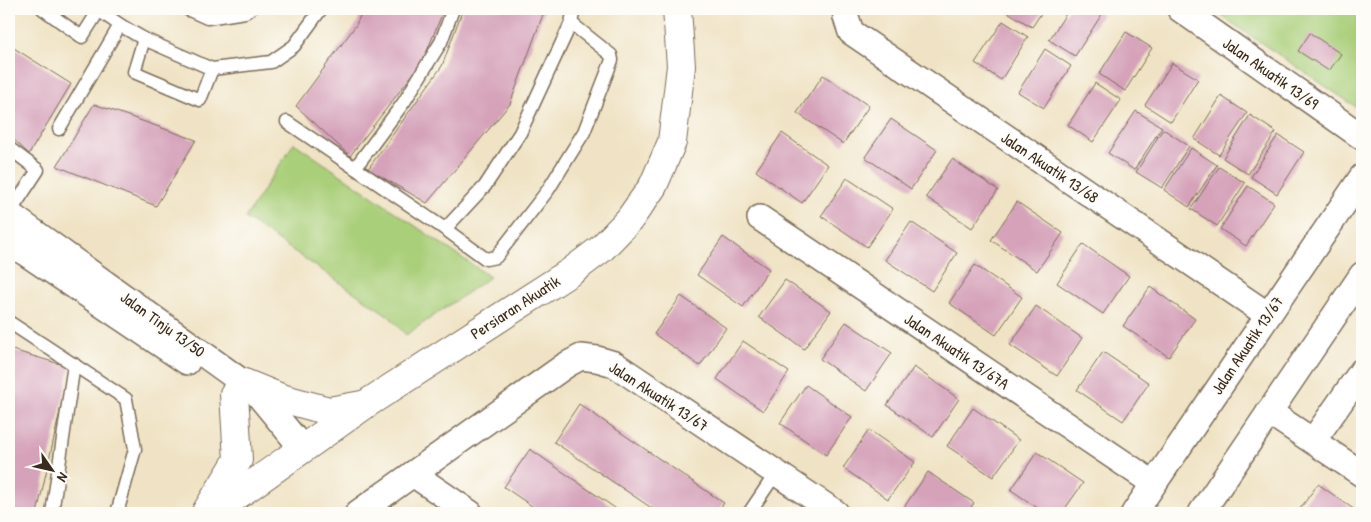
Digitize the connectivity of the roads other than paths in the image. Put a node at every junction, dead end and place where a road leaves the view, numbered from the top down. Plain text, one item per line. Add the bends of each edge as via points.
1 (43, 9) edge
2 (98, 9) edge
3 (187, 9) edge
4 (250, 9) edge
5 (321, 9) edge
6 (453, 9) edge
7 (574, 9) edge
8 (677, 9) edge
9 (845, 9) edge
10 (1180, 9) edge
11 (571, 23) junction
12 (120, 25) junction
13 (144, 38) junction
14 (212, 70) junction
15 (287, 122) dead end
16 (59, 129) dead end
17 (1362, 137) edge
18 (9, 148) edge
19 (355, 168) junction
20 (1362, 177) edge
21 (9, 214) edge
22 (760, 218) dead end
23 (445, 229) junction
24 (9, 242) edge
25 (1362, 274) edge
26 (1268, 315) junction
27 (9, 322) edge
28 (74, 364) junction
29 (1362, 370) edge
30 (239, 388) junction
31 (366, 404) junction
32 (1269, 412) junction
33 (1313, 441) junction
34 (297, 453) junction
35 (776, 473) junction
36 (413, 474) junction
37 (1362, 474) edge
38 (1153, 483) junction
39 (52, 513) edge
40 (117, 513) edge
41 (205, 513) edge
42 (212, 513) edge
43 (358, 513) edge
44 (470, 513) edge
45 (749, 513) edge
46 (836, 513) edge
47 (1134, 513) edge
48 (1201, 513) edge

1 - 2 lane via 82,37
2 - 12 lane
3 - 4 lane via 207,18
5 - 14 lane via 294,46 270,62
6 - 19 lane via 441,42 408,95
7 - 11 lane
8 - 31 street, Persiaran Akuatik via 681,66 672,142 653,186 629,220 601,249 572,270
9 - 26 street, Jalan Akuatik 13/68 via 851,32
10 - 17 street, Jalan Akuatik 13/69
11 - 23 lane via 520,133 485,186
11 - 23 lane via 611,55 612,60 584,132 548,190 496,257 486,258
12 - 13 lane
12 - 16 lane
13 - 14 lane
13 - 14 lane via 134,72 200,100
15 - 19 lane
18 - 21 lane via 38,170
19 - 23 lane
20 - 26 street, Jalan Akuatik 13/67
21 - 30 street, Jalan Tinju 13/50
22 - 38 street, Jalan Akuatik 13/67A
24 - 30 street, Jalan Tinju 13/50
25 - 32 street
26 - 38 street, Jalan Akuatik 13/67
27 - 28 lane
28 - 39 lane
28 - 40 lane via 126,399 135,449
29 - 33 street
30 - 31 street via 329,411
30 - 34 street, Jalan Tinju 13/50 via 263,399
30 - 41 street via 238,460
31 - 34 street, Persiaran Akuatik
32 - 33 street
32 - 48 street
33 - 37 street
34 - 42 street, Persiaran Akuatik
35 - 36 street, Jalan Akuatik 13/67 via 614,364 581,358 566,364
35 - 45 lane
35 - 46 street, Jalan Akuatik 13/67
36 - 43 street, Jalan Akuatik 13/67
36 - 44 street
38 - 47 street, Jalan Akuatik 13/67

